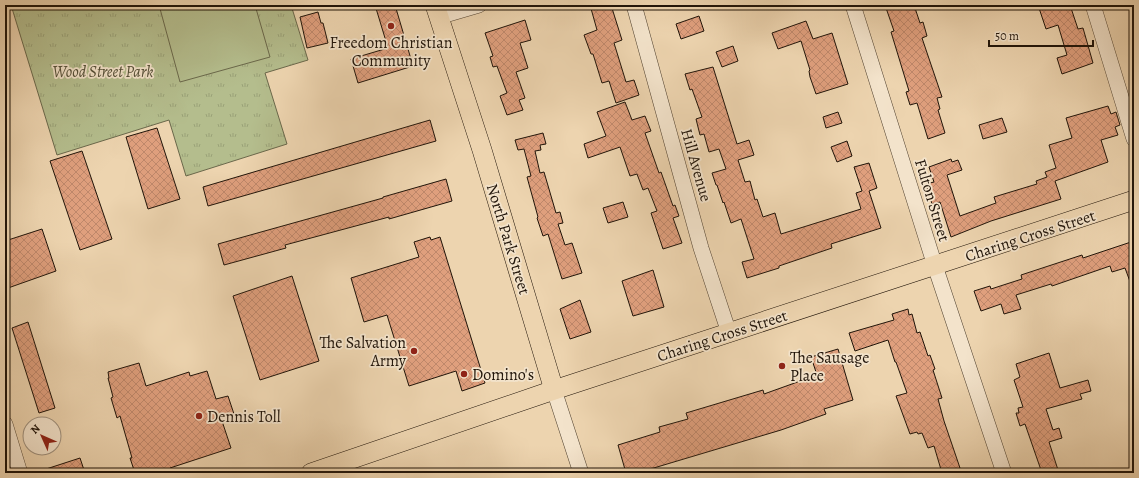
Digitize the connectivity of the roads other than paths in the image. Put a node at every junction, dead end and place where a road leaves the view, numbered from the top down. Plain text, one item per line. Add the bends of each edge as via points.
1 (479, 5) edge
2 (634, 5) edge
3 (853, 5) edge
4 (1093, 5) edge
5 (437, 11) edge
6 (1134, 139) edge
7 (1134, 200) edge
8 (935, 266) junction
9 (729, 333) junction
10 (554, 390) junction
11 (5, 424) edge
12 (20, 473) edge
13 (311, 473) edge
14 (581, 473) edge
15 (1004, 473) edge

1 - 5 street
2 - 9 street, Hill Avenue via 702,248
3 - 8 street, Fulton Street
4 - 6 street
5 - 10 main road, North Park Street
7 - 8 main road, Charing Cross Street
8 - 9 main road, Charing Cross Street
8 - 15 street, Fulton Street
9 - 10 main road, Charing Cross Street
10 - 13 main road, Charing Cross Street
10 - 14 street, North Park Street
11 - 12 street

